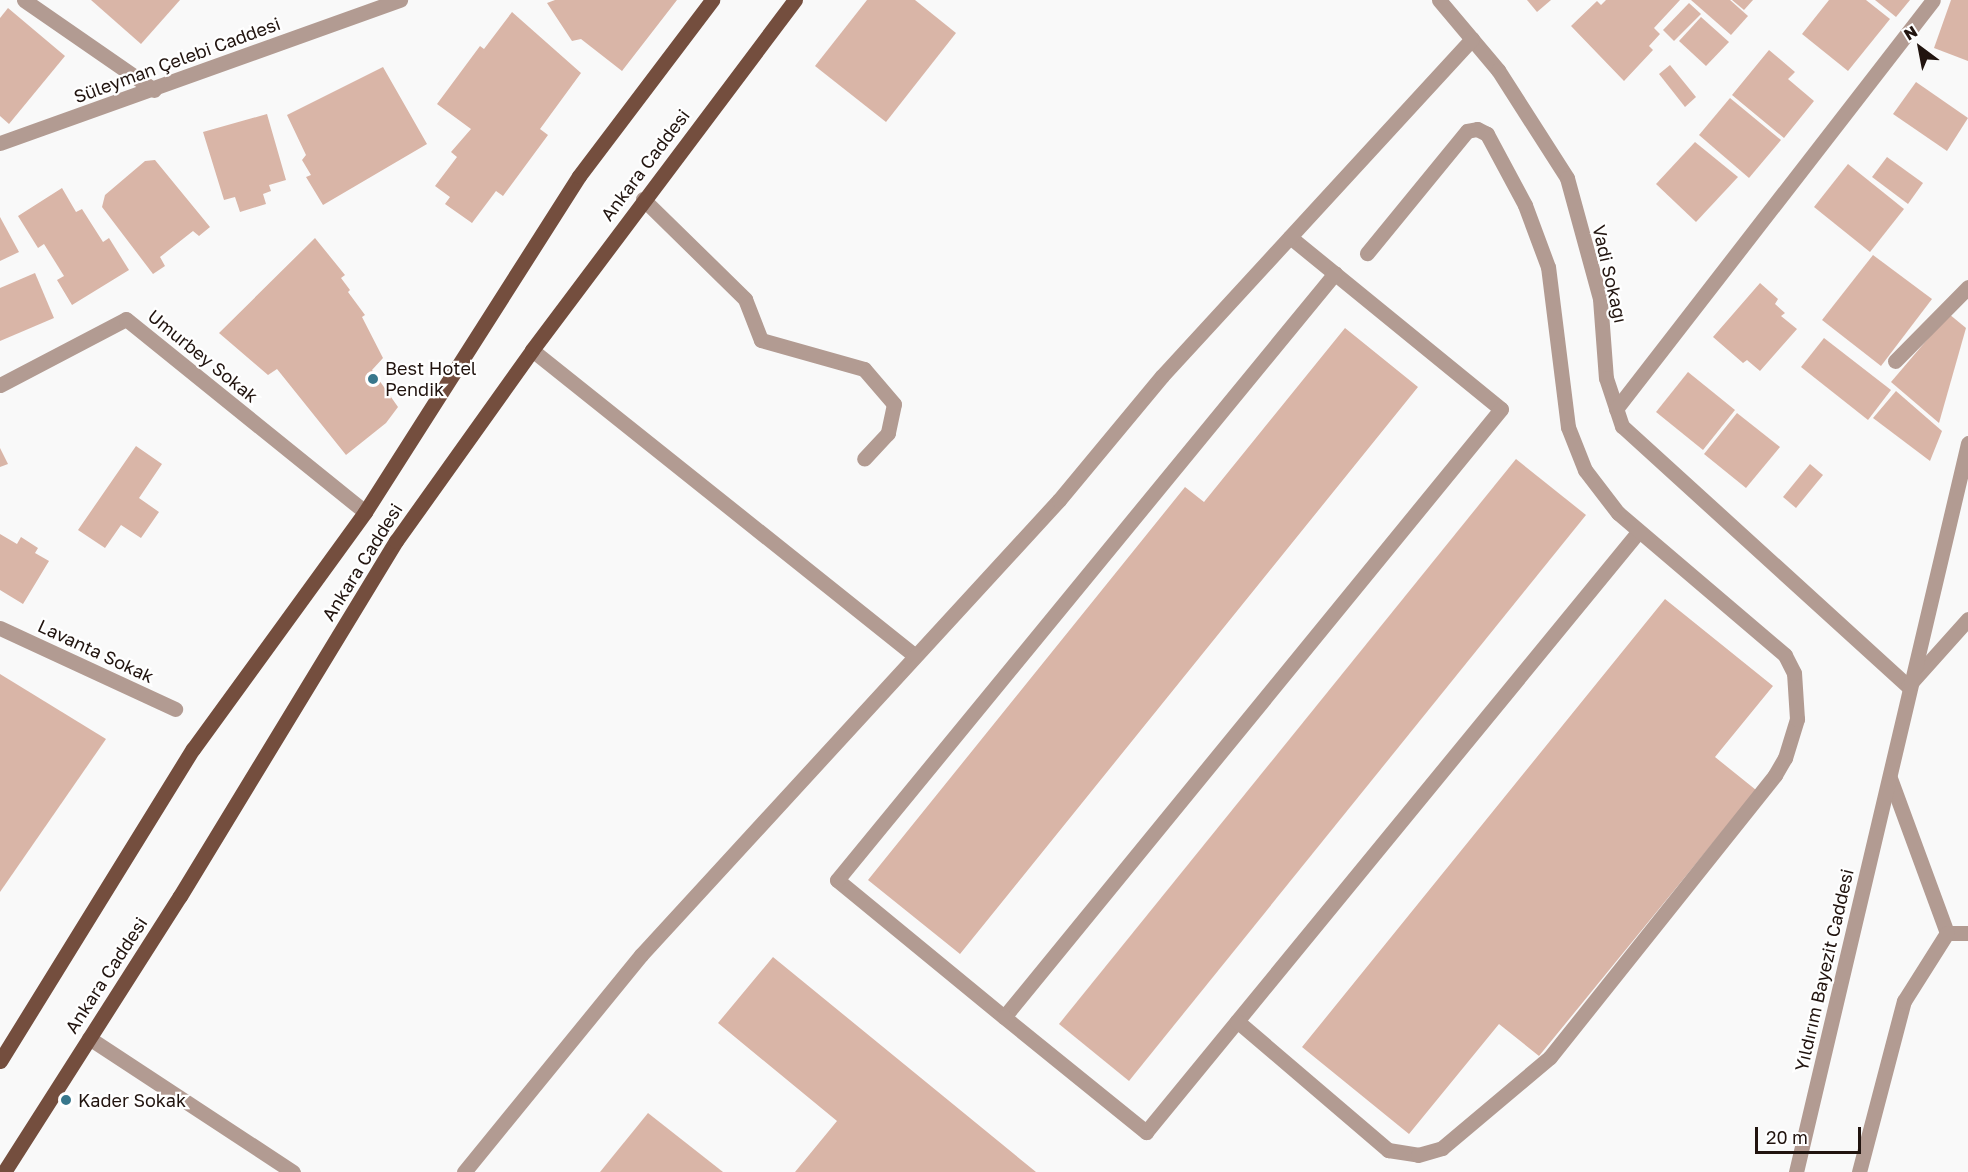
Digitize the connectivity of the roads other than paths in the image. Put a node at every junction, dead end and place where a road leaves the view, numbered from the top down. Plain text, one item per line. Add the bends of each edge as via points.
1 (24, 0) edge
2 (399, 0) edge
3 (712, 0) edge
4 (795, 0) edge
5 (1439, 0) edge
6 (1933, 0) edge
7 (1472, 39) junction
8 (154, 90) junction
9 (0, 143) edge
10 (643, 199) junction
11 (1290, 237) junction
12 (1367, 253) dead end
13 (1335, 273) junction
14 (1968, 287) edge
15 (532, 350) junction
16 (1895, 361) dead end
17 (0, 385) edge
18 (1616, 410) junction
19 (1968, 443) edge
20 (864, 459) dead end
21 (365, 513) junction
22 (1639, 531) junction
23 (1968, 619) edge
24 (0, 628) edge
25 (913, 654) junction
26 (1908, 686) junction
27 (175, 709) dead end
28 (1890, 778) junction
29 (1947, 933) junction
30 (1968, 933) edge
31 (1004, 1017) junction
32 (1236, 1021) junction
33 (89, 1038) junction
34 (0, 1061) edge
35 (4, 1172) edge
36 (293, 1172) edge
37 (464, 1172) edge
38 (1796, 1172) edge
39 (1859, 1172) edge

1 - 8 street
2 - 8 street, Süleyman Çelebi Caddesi
3 - 21 main road, Ankara Caddesi via 579,176
4 - 10 main road, Ankara Caddesi
5 - 7 street, Vadi Sokağı
6 - 18 street
7 - 11 street
7 - 18 street, Vadi Sokağı via 1498,70 1567,178 1600,298 1606,378
8 - 9 street, Süleyman Çelebi Caddesi
10 - 15 main road, Ankara Caddesi
10 - 20 street via 745,299 761,340 864,369 887,395 894,404 888,433
11 - 13 street
11 - 25 street via 1162,376 1059,500
12 - 22 street via 1467,131 1477,129 1487,134 1525,205 1548,267 1564,404 1575,449 1599,493
13 - 31 street via 1502,410
13 - 31 street via 837,880
14 - 16 street
15 - 25 street
15 - 33 main road, Ankara Caddesi via 396,541
17 - 21 street, Umurbey Sokak via 126,319
18 - 26 street, Vadi Sokağı via 1622,426
19 - 26 street, Yıldırım Bayezit Caddesi
21 - 34 main road, Ankara Caddesi via 193,749
22 - 32 street
22 - 32 street via 1785,655 1794,673 1797,719 1785,758 1774,775 1550,1057 1442,1148 1403,1155 1388,1150
23 - 26 street
24 - 27 street, Lavanta Sokak
25 - 37 street via 641,955
26 - 28 street, Yıldırım Bayezit Caddesi
28 - 29 street
28 - 38 street, Yıldırım Bayezit Caddesi
29 - 30 street
29 - 39 street via 1904,1000
31 - 32 street via 1146,1132
33 - 35 main road, Ankara Caddesi
33 - 36 street

